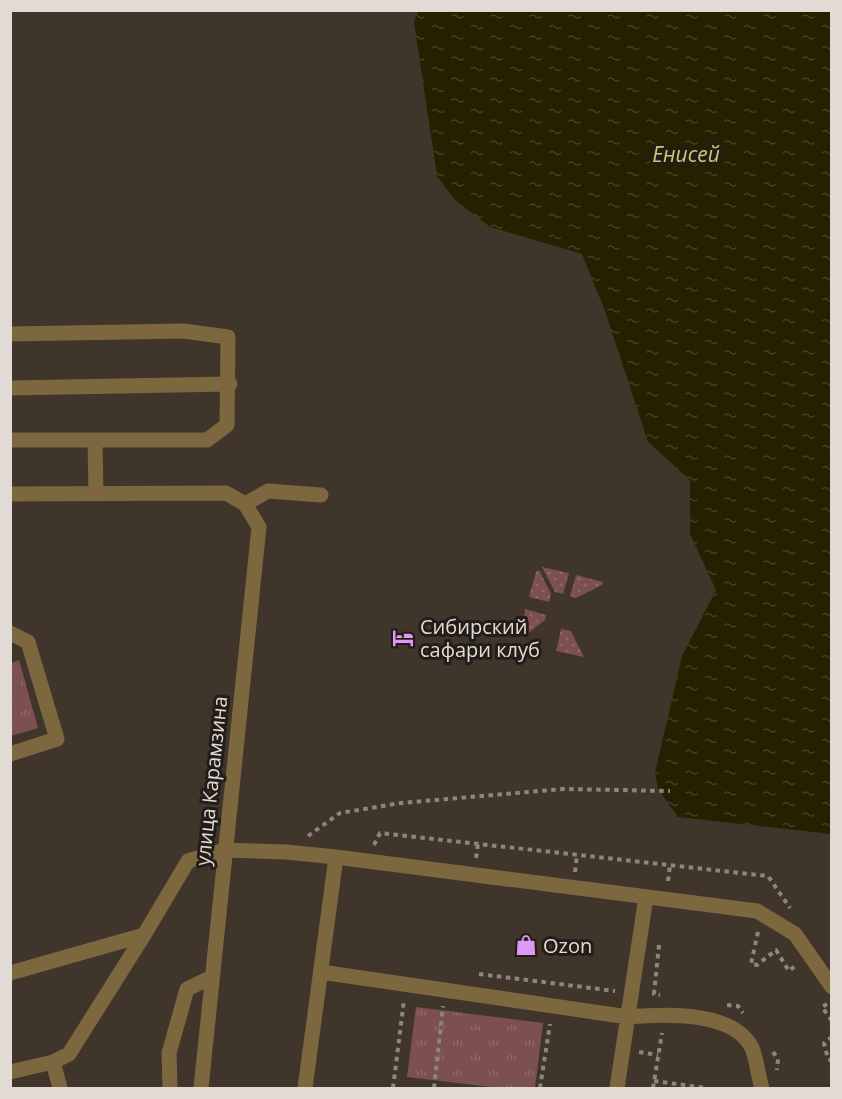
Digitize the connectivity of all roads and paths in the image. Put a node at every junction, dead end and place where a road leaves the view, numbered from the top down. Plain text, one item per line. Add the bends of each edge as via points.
1 (10, 334) edge
2 (230, 384) junction
3 (10, 388) edge
4 (10, 440) edge
5 (95, 440) junction
6 (10, 494) edge
7 (96, 494) junction
8 (321, 495) dead end
9 (245, 504) junction
10 (10, 633) edge
11 (10, 753) edge
12 (670, 791) dead end
13 (380, 833) dead end
14 (225, 850) junction
15 (286, 852) junction
16 (336, 857) junction
17 (646, 897) junction
18 (758, 930) dead end
19 (795, 934) junction
20 (144, 935) junction
21 (799, 963) dead end
22 (321, 972) junction
23 (10, 973) edge
24 (212, 976) junction
25 (406, 984) junction
26 (445, 990) junction
27 (827, 991) edge
28 (552, 1006) junction
29 (665, 1013) junction
30 (628, 1017) junction
31 (831, 1021) edge
32 (831, 1037) edge
33 (831, 1061) edge
34 (53, 1062) junction
35 (10, 1072) edge
36 (654, 1081) junction
37 (60, 1089) edge
38 (170, 1089) edge
39 (201, 1089) edge
40 (305, 1089) edge
41 (393, 1089) edge
42 (434, 1089) edge
43 (540, 1089) edge
44 (617, 1089) edge
45 (653, 1089) edge
46 (706, 1089) edge
47 (762, 1089) edge

1 - 2 street via 183,331 228,337
2 - 3 street
2 - 5 street via 227,425 207,440
4 - 5 street
5 - 7 street
6 - 7 street
7 - 9 street via 226,493
8 - 9 street via 268,491
9 - 14 street, улица Карамзина via 259,527
10 - 11 street via 28,642 57,739
12 - 15 path via 563,789 401,803 340,813
13 - 19 path via 768,876 795,915
14 - 15 street
14 - 20 street via 188,861
14 - 24 street, улица Карамзина
15 - 16 street
16 - 17 street
16 - 22 street
17 - 19 street via 757,911
17 - 30 street
18 - 21 path via 751,964 757,965 776,950 789,971
19 - 27 street
20 - 23 street
20 - 34 street via 69,1054
22 - 25 street
22 - 40 street
24 - 38 street via 187,988 169,1053
24 - 39 street, улица Карамзина
25 - 26 street
25 - 41 path
26 - 28 street
26 - 42 path
27 - 31 path via 828,1002 822,1007
28 - 30 street
28 - 43 path
29 - 30 street
29 - 36 path
29 - 47 street via 728,1023 751,1047
30 - 44 street
32 - 33 path via 824,1043
34 - 35 street
34 - 37 street
36 - 45 path
36 - 46 path

